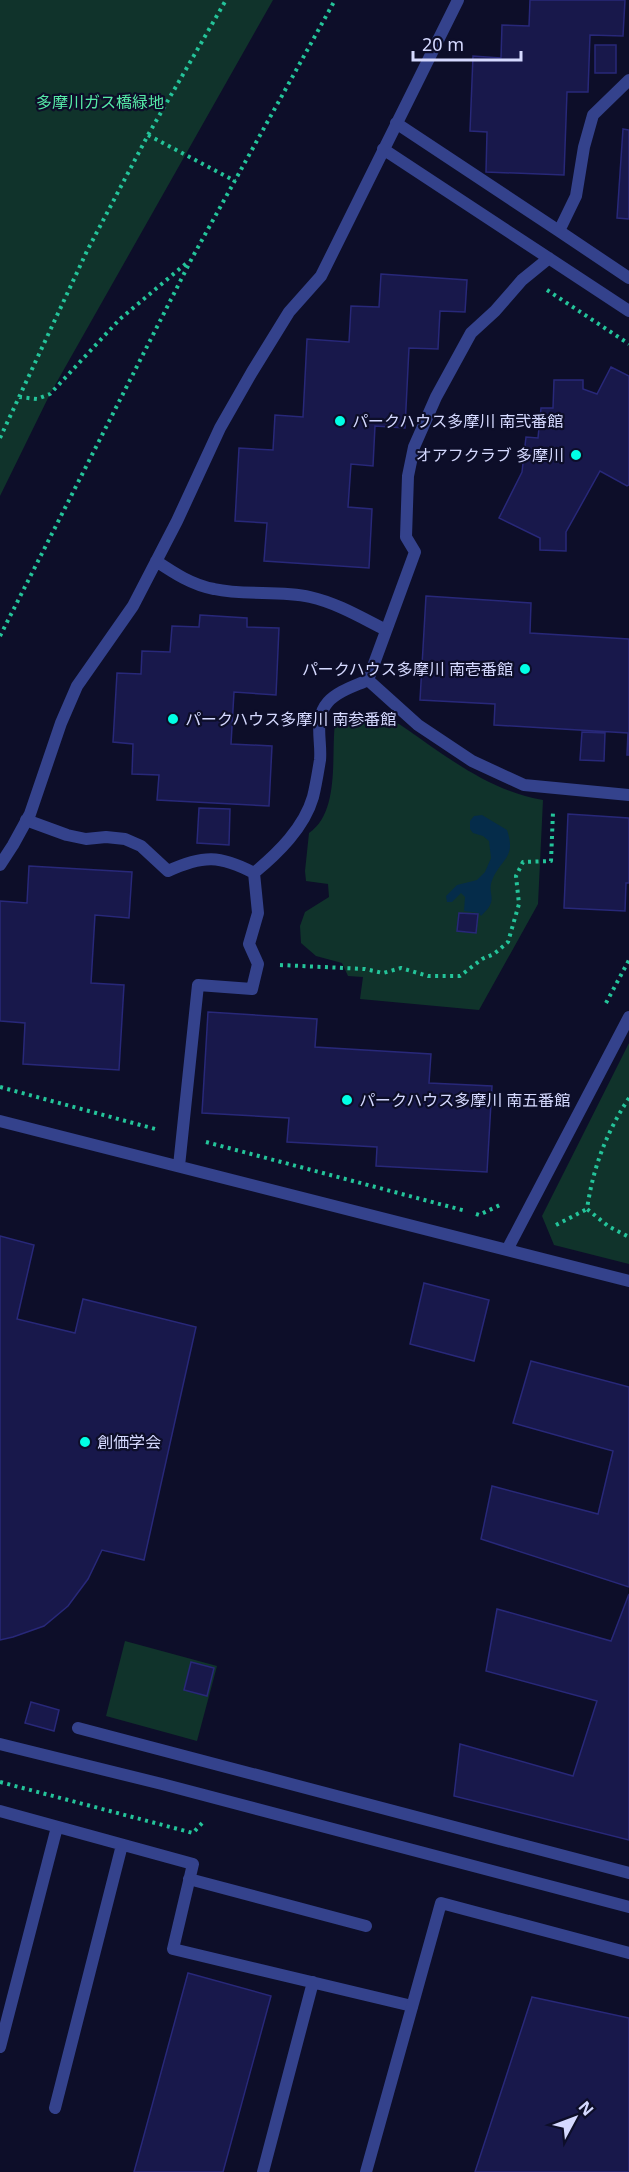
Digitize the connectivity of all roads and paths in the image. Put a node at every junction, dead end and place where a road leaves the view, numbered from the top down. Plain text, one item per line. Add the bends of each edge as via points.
1 (226, 0) edge
2 (335, 0) edge
3 (458, 0) edge
4 (629, 80) edge
5 (396, 123) junction
6 (148, 135) junction
7 (382, 149) junction
8 (235, 181) junction
9 (559, 231) junction
10 (192, 258) junction
11 (549, 258) junction
12 (629, 278) edge
13 (629, 311) edge
14 (19, 397) junction
15 (0, 438) edge
16 (156, 561) junction
17 (386, 630) junction
18 (0, 636) edge
19 (368, 680) junction
20 (554, 787) junction
21 (629, 795) edge
22 (26, 820) junction
23 (0, 865) edge
24 (254, 873) junction
25 (629, 960) edge
26 (258, 964) junction
27 (603, 1009) dead end
28 (629, 1017) edge
29 (0, 1087) edge
30 (629, 1098) edge
31 (0, 1121) edge
32 (182, 1136) junction
33 (179, 1166) junction
34 (507, 1195) dead end
35 (587, 1209) junction
36 (556, 1224) dead end
37 (629, 1237) edge
38 (507, 1250) junction
39 (629, 1281) edge
40 (78, 1728) dead end
41 (0, 1744) edge
42 (0, 1782) edge
43 (0, 1811) edge
44 (207, 1821) dead end
45 (57, 1827) junction
46 (122, 1845) junction
47 (629, 1873) edge
48 (189, 1880) junction
49 (629, 1906) edge
50 (366, 1926) dead end
51 (629, 1953) edge
52 (313, 1982) junction
53 (412, 2006) junction
54 (0, 2047) edge
55 (55, 2108) dead end
56 (263, 2172) edge
57 (366, 2172) edge

1 - 6 path
2 - 8 path
3 - 5 street
4 - 9 street via 592,115 576,196
5 - 7 street
5 - 9 street
6 - 8 path
6 - 14 path via 87,251
7 - 11 street
7 - 16 street via 321,276 289,312 220,428
8 - 10 path
9 - 12 street
10 - 14 path via 120,319 50,394 37,399
10 - 18 path
11 - 13 street
11 - 17 street via 471,333 414,447 408,476 406,537 415,552
14 - 15 path
16 - 17 street via 182,578 213,589 312,597
16 - 22 street via 133,606 77,686
17 - 19 street
19 - 20 street via 418,725 472,761 524,785
19 - 24 street via 342,691 327,703 318,725 320,759 312,798 302,820 275,855
20 - 21 street
20 - 26 path via 551,861 523,862 516,876 519,904 508,942 460,976 428,976 401,968 383,973
22 - 23 street
22 - 24 street via 86,839 125,839 141,846 168,871 206,858 223,860
24 - 26 street via 258,913 249,944
25 - 27 path
26 - 32 street via 252,989 198,985
28 - 38 street
29 - 32 path
30 - 35 path via 601,1150
31 - 33 street
32 - 33 street
32 - 34 path via 479,1215 501,1205
33 - 38 street
35 - 36 path
35 - 37 path
38 - 39 street
40 - 47 street
41 - 49 street
42 - 44 path via 193,1833 201,1822
43 - 45 street
45 - 46 street
45 - 54 street
46 - 48 street via 193,1864
46 - 55 street
48 - 50 street
48 - 52 street via 173,1949
51 - 53 street via 441,1903
52 - 53 street
52 - 56 street
53 - 57 street

